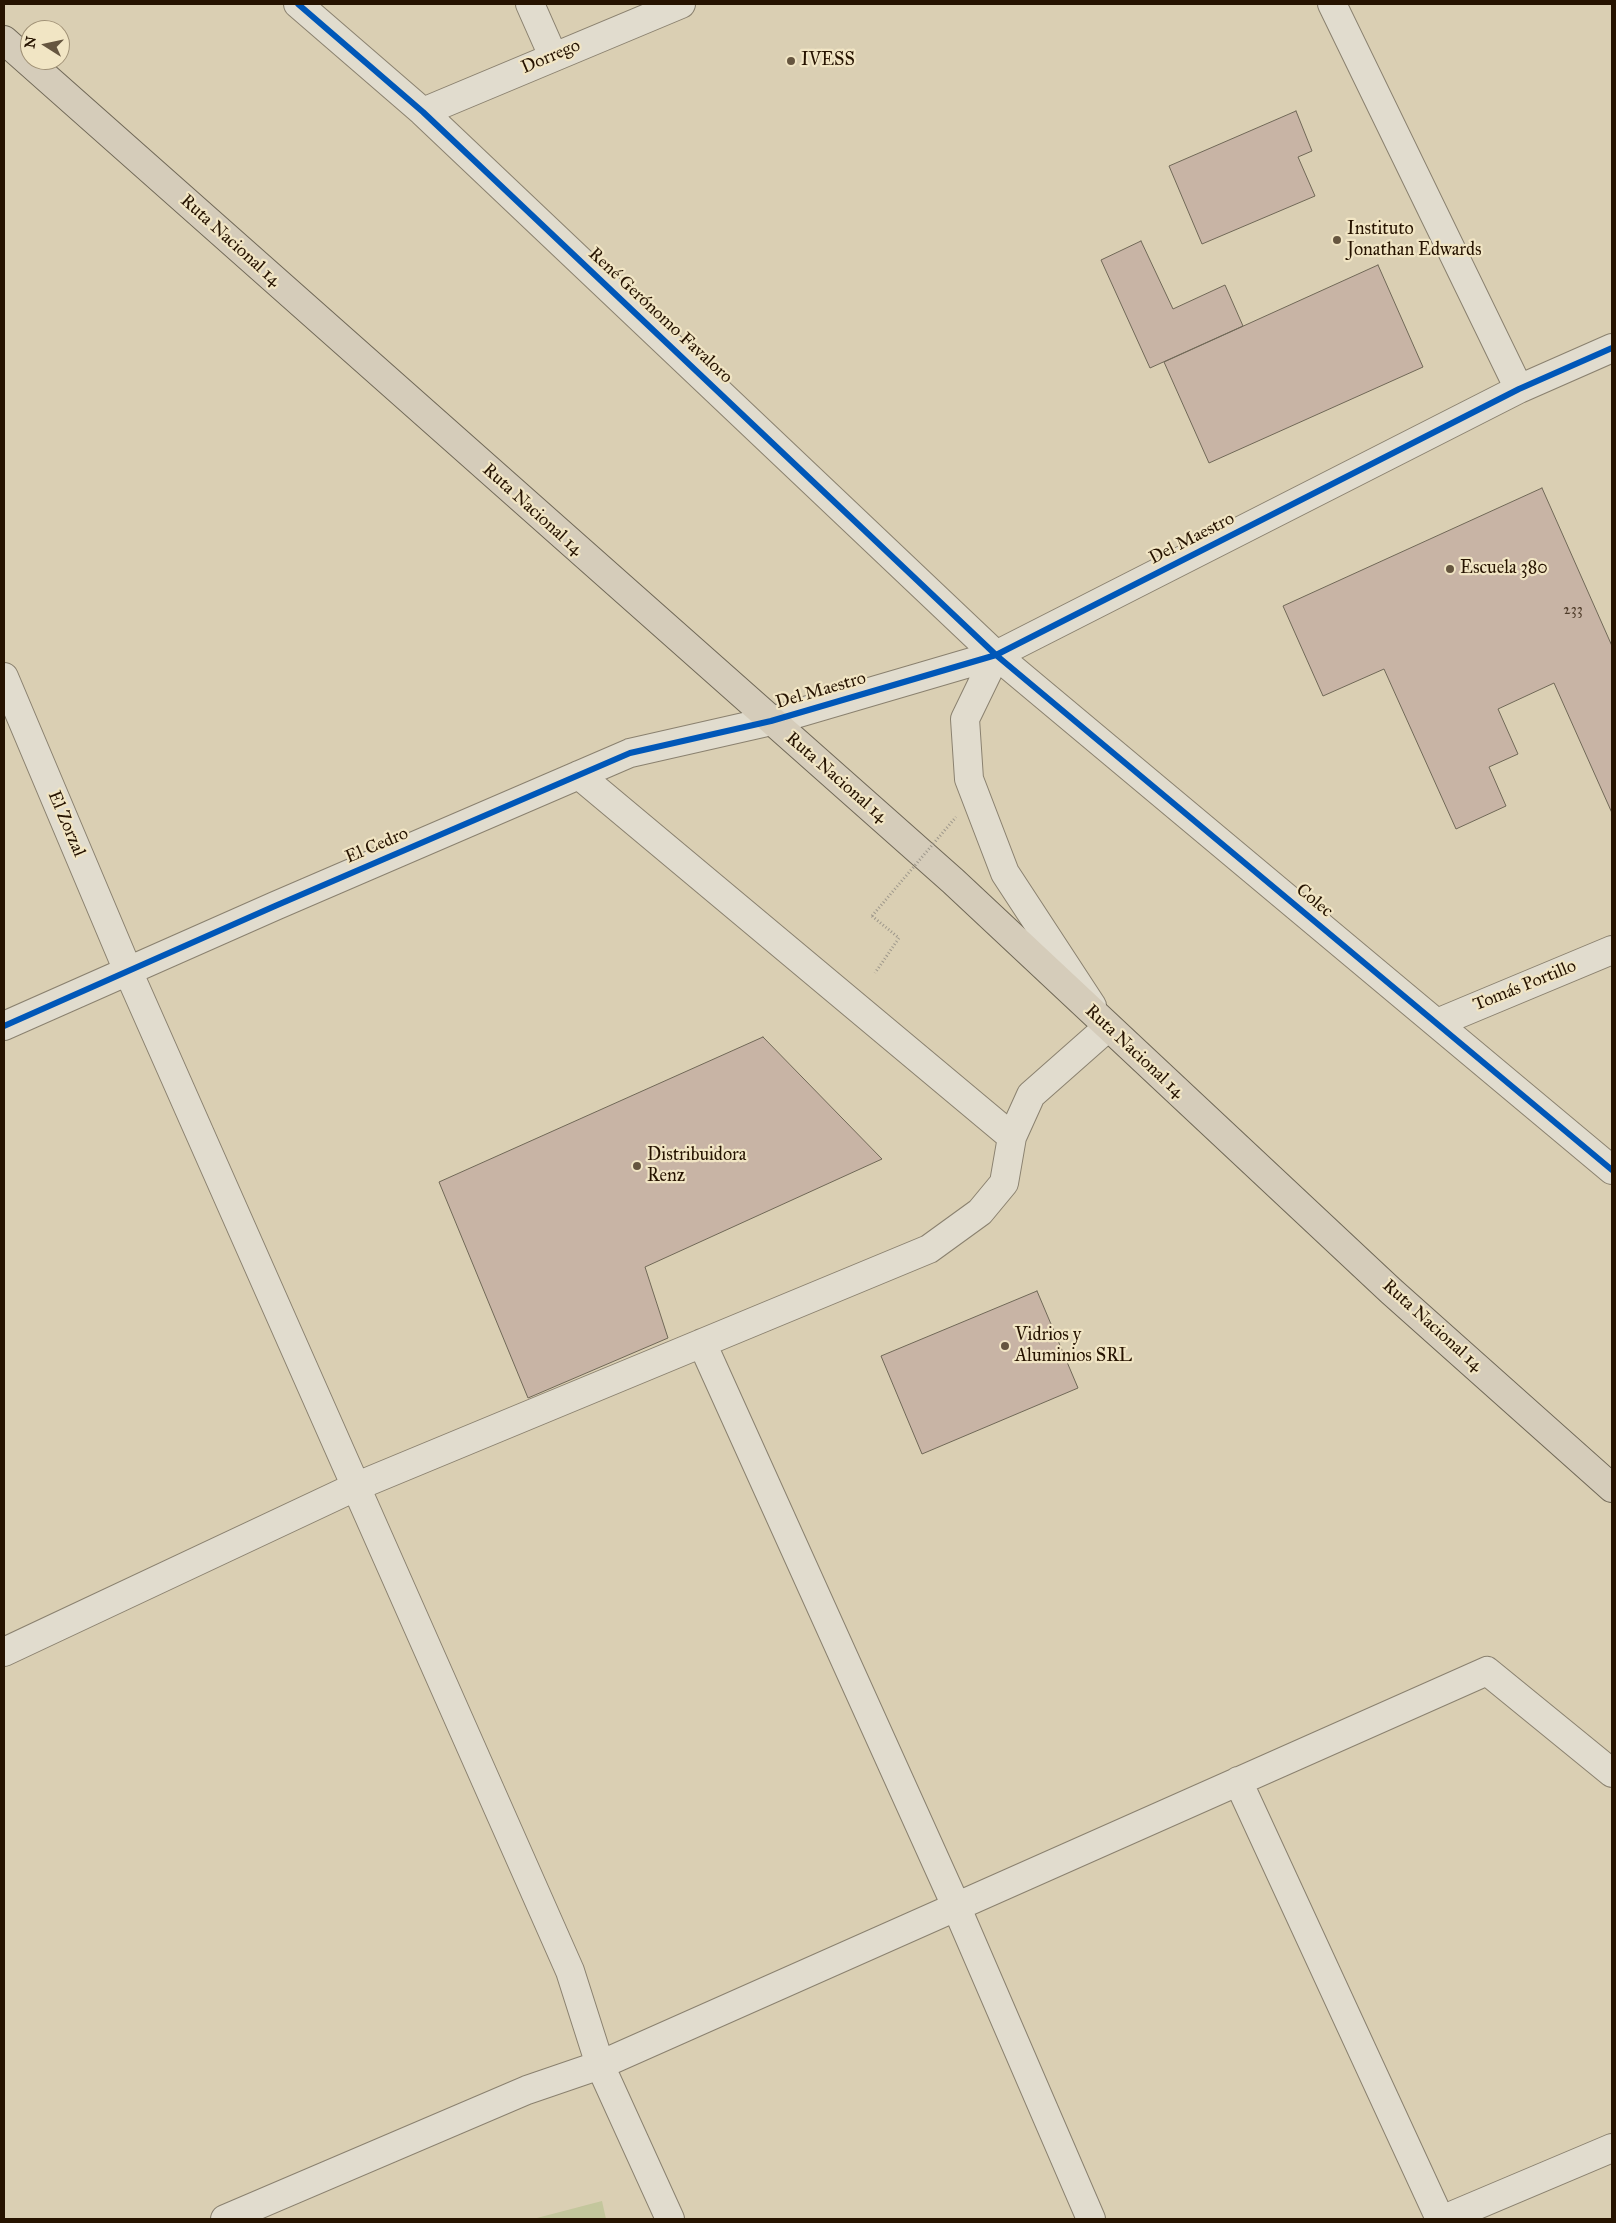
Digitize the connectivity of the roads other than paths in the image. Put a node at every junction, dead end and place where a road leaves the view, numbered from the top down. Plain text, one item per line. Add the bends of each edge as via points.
1 (298, 4) edge
2 (530, 4) edge
3 (681, 4) edge
4 (1332, 4) edge
5 (4, 40) edge
6 (553, 56) junction
7 (423, 112) junction
8 (1612, 348) edge
9 (1519, 389) junction
10 (996, 655) junction
11 (4, 677) edge
12 (771, 721) junction
13 (579, 776) junction
14 (1612, 950) edge
15 (128, 971) junction
16 (1437, 1023) junction
17 (1105, 1025) junction
18 (4, 1026) edge
19 (1012, 1137) junction
20 (1612, 1170) edge
21 (702, 1343) junction
22 (355, 1487) junction
23 (1612, 1488) edge
24 (4, 1652) edge
25 (1612, 1773) edge
26 (1238, 1781) junction
27 (956, 1906) junction
28 (600, 2065) junction
29 (1612, 2148) edge
30 (225, 2219) edge
31 (670, 2219) edge
32 (1091, 2219) edge
33 (1440, 2219) edge
34 (1444, 2219) edge

1 - 7 street, René Gerónomo Favaloro
2 - 6 street
3 - 6 street, Dorrego
4 - 9 street
5 - 12 highway, Ruta Nacional 14
6 - 7 street, Dorrego
7 - 10 street, René Gerónomo Favaloro
8 - 9 street, Del Maestro
9 - 10 street, Del Maestro
10 - 12 street, Del Maestro
10 - 16 street, Colec
10 - 17 street via 965,718 969,779 1005,873
11 - 15 street, El Zorzal
12 - 13 street, El Cedro via 630,753
12 - 17 highway, Ruta Nacional 14 via 953,881
13 - 15 street, El Cedro
13 - 19 street
14 - 16 street, Tomás Portillo
15 - 18 street, El Cedro
15 - 22 street, El Zorzal
16 - 20 street, Colec
17 - 19 street via 1031,1095
17 - 23 highway, Ruta Nacional 14 via 1391,1290
19 - 21 street via 1004,1183 980,1212 929,1249
21 - 22 street
21 - 27 street
22 - 24 street
22 - 28 street, El Zorzal via 570,1971
25 - 26 street via 1487,1671
26 - 27 street
26 - 33 street
27 - 28 street
27 - 32 street
28 - 30 street via 527,2090
28 - 31 street, El Zorzal
29 - 34 street

